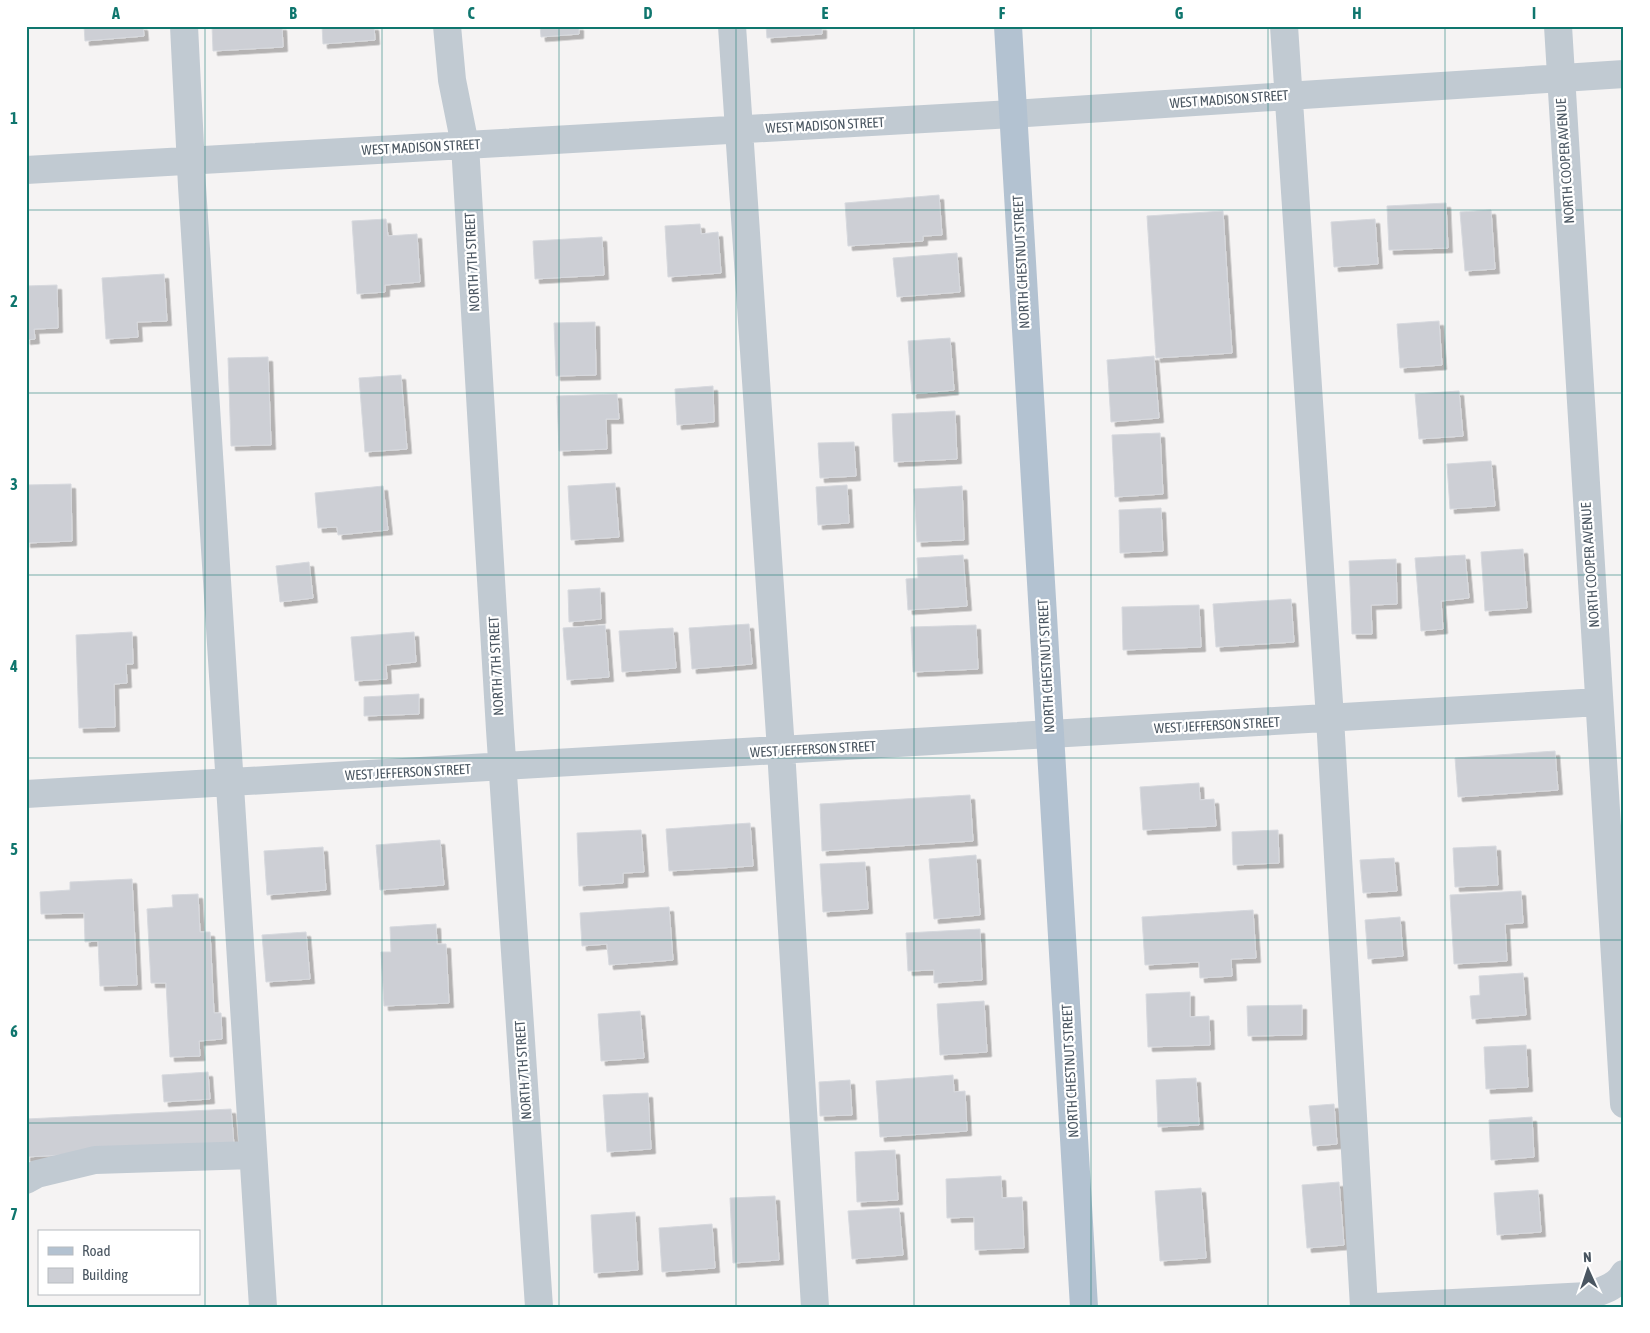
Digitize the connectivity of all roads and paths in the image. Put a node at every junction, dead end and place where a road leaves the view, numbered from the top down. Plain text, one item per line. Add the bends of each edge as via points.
1 (184, 26) edge
2 (447, 26) edge
3 (732, 26) edge
4 (1008, 26) edge
5 (1284, 26) edge
6 (1558, 26) edge
7 (1624, 74) edge
8 (1560, 77) junction
9 (1287, 95) junction
10 (1012, 114) junction
11 (738, 129) junction
12 (465, 145) junction
13 (191, 161) junction
14 (26, 170) edge
15 (1599, 702) junction
16 (1330, 718) junction
17 (1050, 735) junction
18 (781, 750) junction
19 (502, 767) junction
20 (230, 782) junction
21 (26, 794) edge
22 (1624, 1104) edge
23 (253, 1156) junction
24 (26, 1180) edge
25 (1623, 1276) edge
26 (263, 1307) edge
27 (539, 1307) edge
28 (815, 1307) edge
29 (1084, 1307) edge
30 (1364, 1307) edge
31 (1375, 1307) edge

1 - 13 street
2 - 12 street, NORTH 7TH STREET via 452,80
3 - 11 street
4 - 10 main road, NORTH CHESTNUT STREET
5 - 9 street
6 - 8 street, NORTH COOPER AVENUE
7 - 8 street, WEST MADISON STREET
8 - 9 street, WEST MADISON STREET
8 - 15 street, NORTH COOPER AVENUE
9 - 10 street, WEST MADISON STREET
9 - 16 street
10 - 11 street, WEST MADISON STREET
10 - 17 main road, NORTH CHESTNUT STREET
11 - 12 street, WEST MADISON STREET
11 - 18 street
12 - 13 street, WEST MADISON STREET
12 - 19 street, NORTH 7TH STREET
13 - 14 street, WEST MADISON STREET
13 - 20 street
15 - 16 street, WEST JEFFERSON STREET
15 - 22 street, NORTH COOPER AVENUE
16 - 17 street, WEST JEFFERSON STREET
16 - 30 street
17 - 18 street, WEST JEFFERSON STREET
17 - 29 main road, NORTH CHESTNUT STREET
18 - 19 street, WEST JEFFERSON STREET
18 - 28 street
19 - 20 street, WEST JEFFERSON STREET
19 - 27 street, NORTH 7TH STREET
20 - 21 street, WEST JEFFERSON STREET
20 - 23 street
23 - 24 street via 94,1160 37,1174
23 - 26 street
25 - 31 street via 1607,1289 1588,1296

